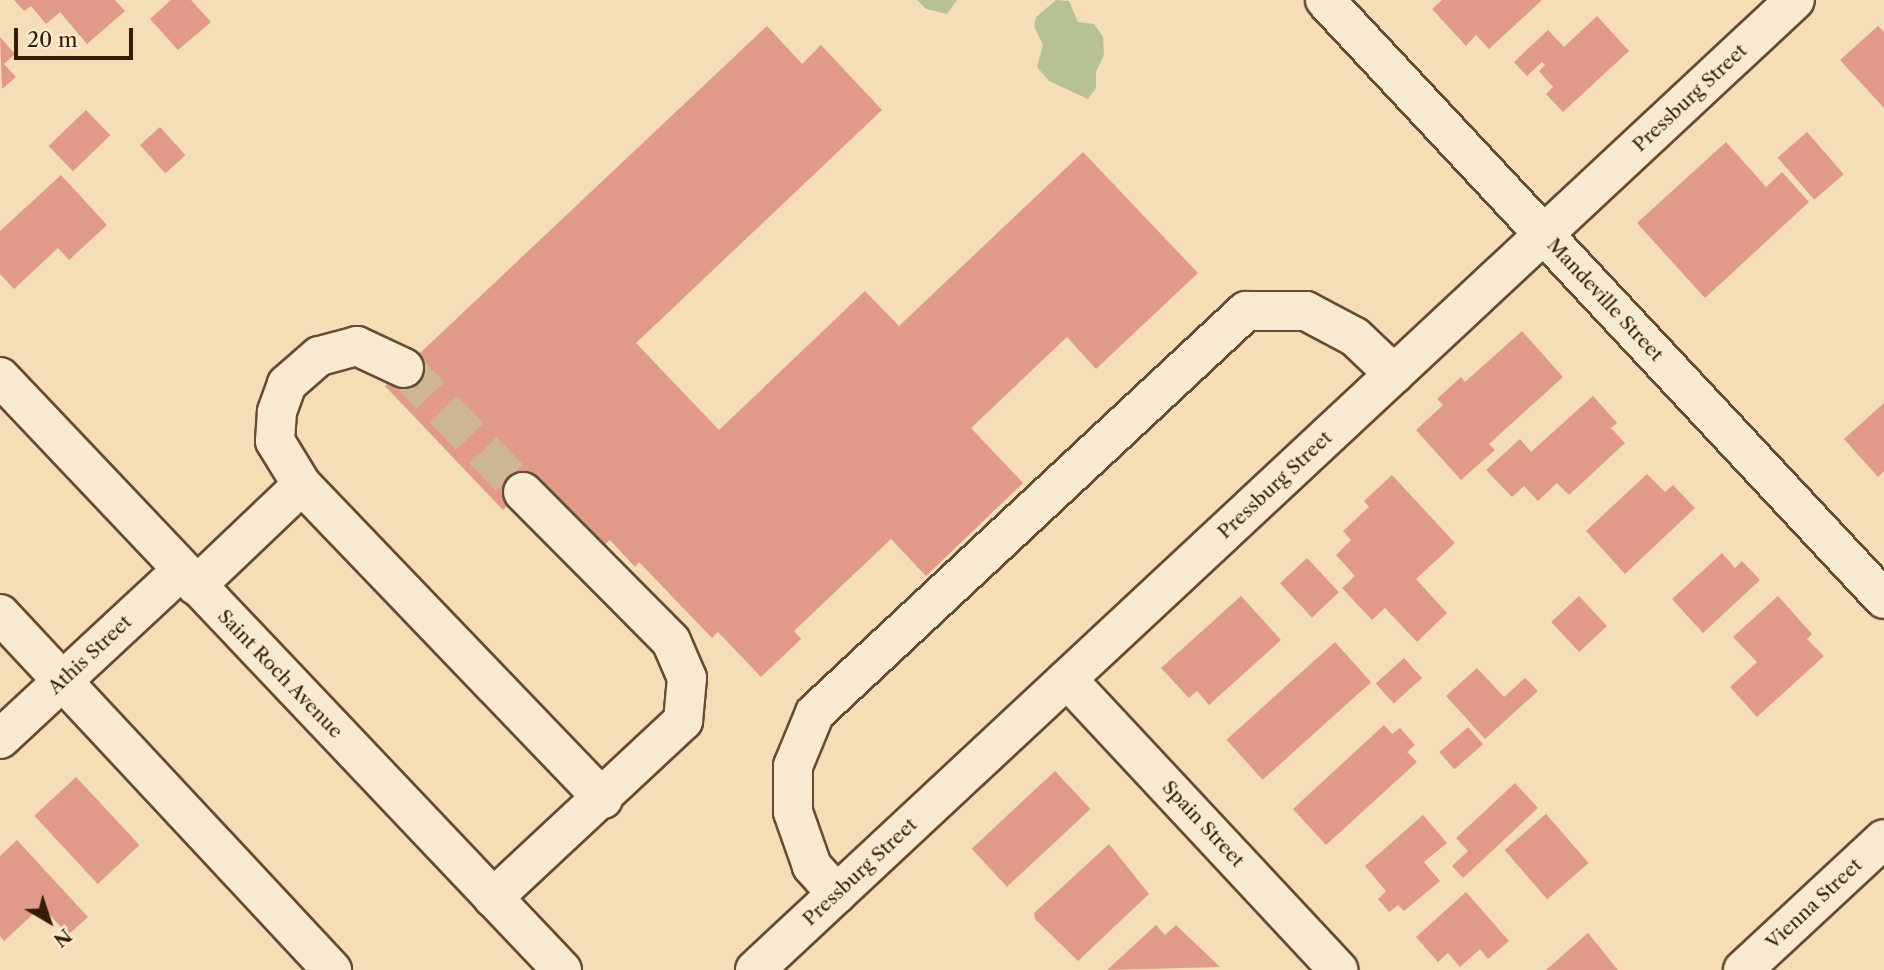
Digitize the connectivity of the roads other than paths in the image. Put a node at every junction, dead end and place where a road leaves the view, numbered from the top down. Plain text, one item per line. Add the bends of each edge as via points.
1 (1325, 0) edge
2 (1795, 0) edge
3 (1544, 234) junction
4 (404, 368) tunnel mouth
5 (1394, 374) junction
6 (0, 377) edge
7 (302, 485) junction
8 (523, 492) tunnel mouth
9 (188, 578) junction
10 (1884, 599) edge
11 (0, 614) edge
12 (1067, 679) junction
13 (63, 681) junction
14 (0, 739) edge
15 (603, 799) junction
16 (1884, 839) edge
17 (837, 894) junction
18 (493, 898) junction
19 (332, 970) edge
20 (562, 970) edge
21 (755, 970) edge
22 (1338, 970) edge
23 (1743, 970) edge

1 - 3 street, Mandeville Street
2 - 3 street, Pressburg Street
3 - 5 street, Pressburg Street
3 - 10 street, Mandeville Street
4 - 7 street via 357,346 319,356 287,384 277,412 275,442
5 - 12 street, Pressburg Street
5 - 17 street via 1355,337 1306,312 1246,311 815,713 793,766 793,812 812,866
6 - 9 street, Saint Roch Avenue
7 - 9 street, Athis Street
7 - 15 street
8 - 15 street via 671,642 687,678 683,721
9 - 13 street, Athis Street
9 - 18 street, Saint Roch Avenue
11 - 13 street
12 - 17 street, Pressburg Street
12 - 22 street, Spain Street
13 - 14 street, Athis Street
13 - 19 street
15 - 18 street
16 - 23 street, Vienna Street
17 - 21 street, Pressburg Street
18 - 20 street, Saint Roch Avenue

